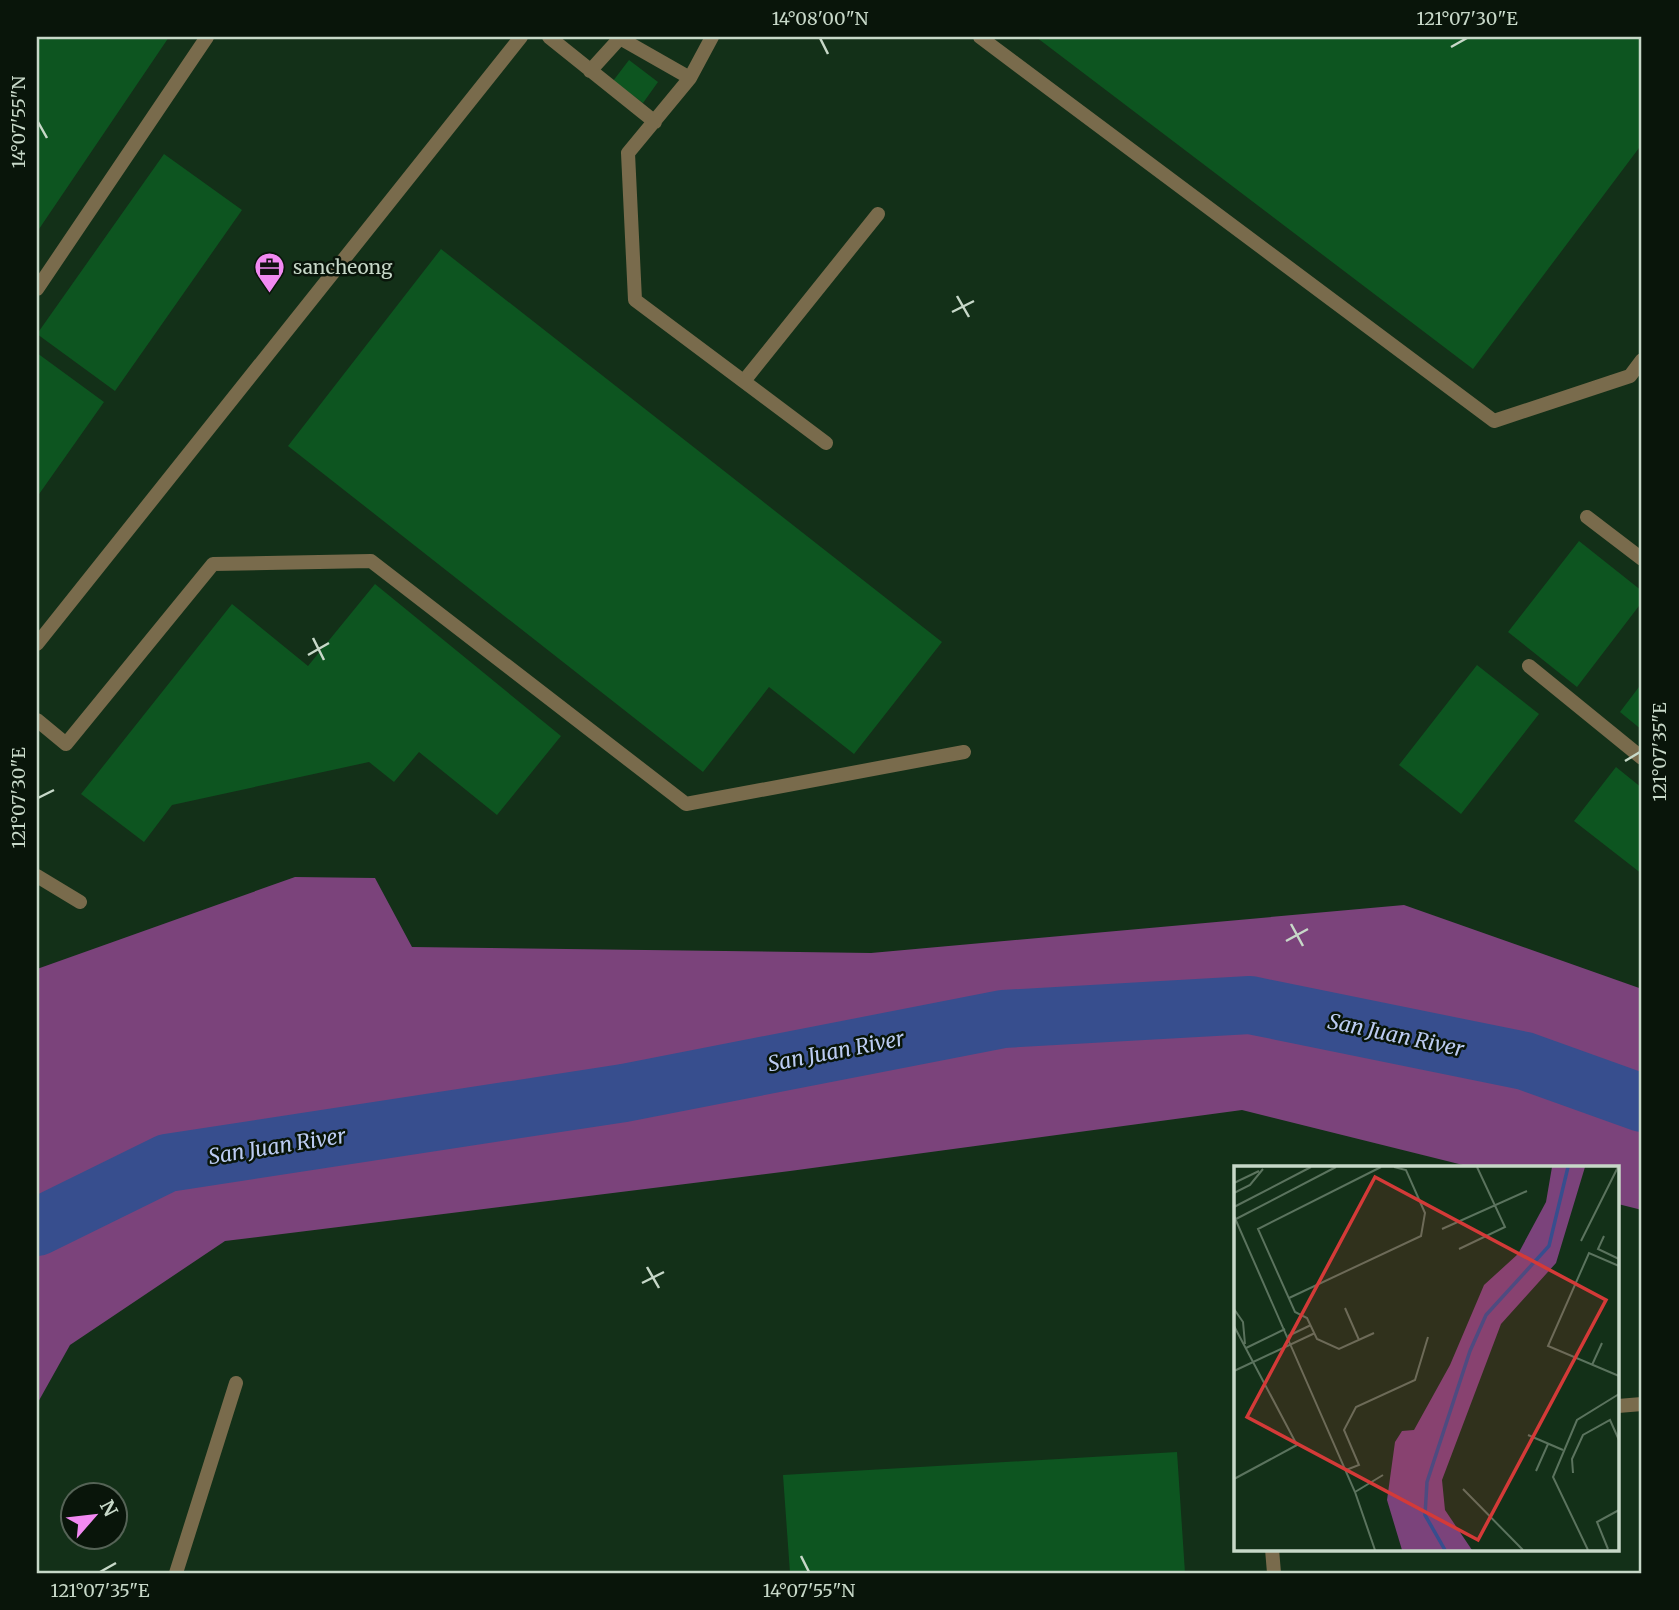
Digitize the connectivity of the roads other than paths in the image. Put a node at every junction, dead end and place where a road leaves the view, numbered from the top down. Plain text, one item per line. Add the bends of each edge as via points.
1 (207, 37) edge
2 (521, 37) edge
3 (549, 37) edge
4 (712, 37) edge
5 (980, 37) edge
6 (619, 38) edge
7 (590, 71) junction
8 (690, 78) junction
9 (655, 122) junction
10 (878, 214) dead end
11 (37, 289) edge
12 (1642, 360) edge
13 (744, 382) junction
14 (826, 443) dead end
15 (1587, 517) dead end
16 (1642, 559) edge
17 (37, 644) edge
18 (1529, 666) dead end
19 (37, 720) edge
20 (964, 752) dead end
21 (1642, 758) edge
22 (37, 876) edge
23 (80, 902) dead end
24 (236, 1382) dead end
25 (1642, 1404) edge
26 (1620, 1406) edge
27 (1272, 1550) edge
28 (176, 1573) edge
29 (1274, 1573) edge

1 - 11 street
2 - 17 street
3 - 7 street
4 - 8 street
5 - 12 street via 1494,421 1630,376
6 - 7 street
6 - 8 street
7 - 9 street
8 - 9 street
9 - 13 street via 628,153 635,300
10 - 13 street
13 - 14 street
15 - 16 street
18 - 21 street
19 - 20 street via 66,744 213,564 371,561 686,804
22 - 23 street
24 - 28 street
25 - 26 street
27 - 29 street

